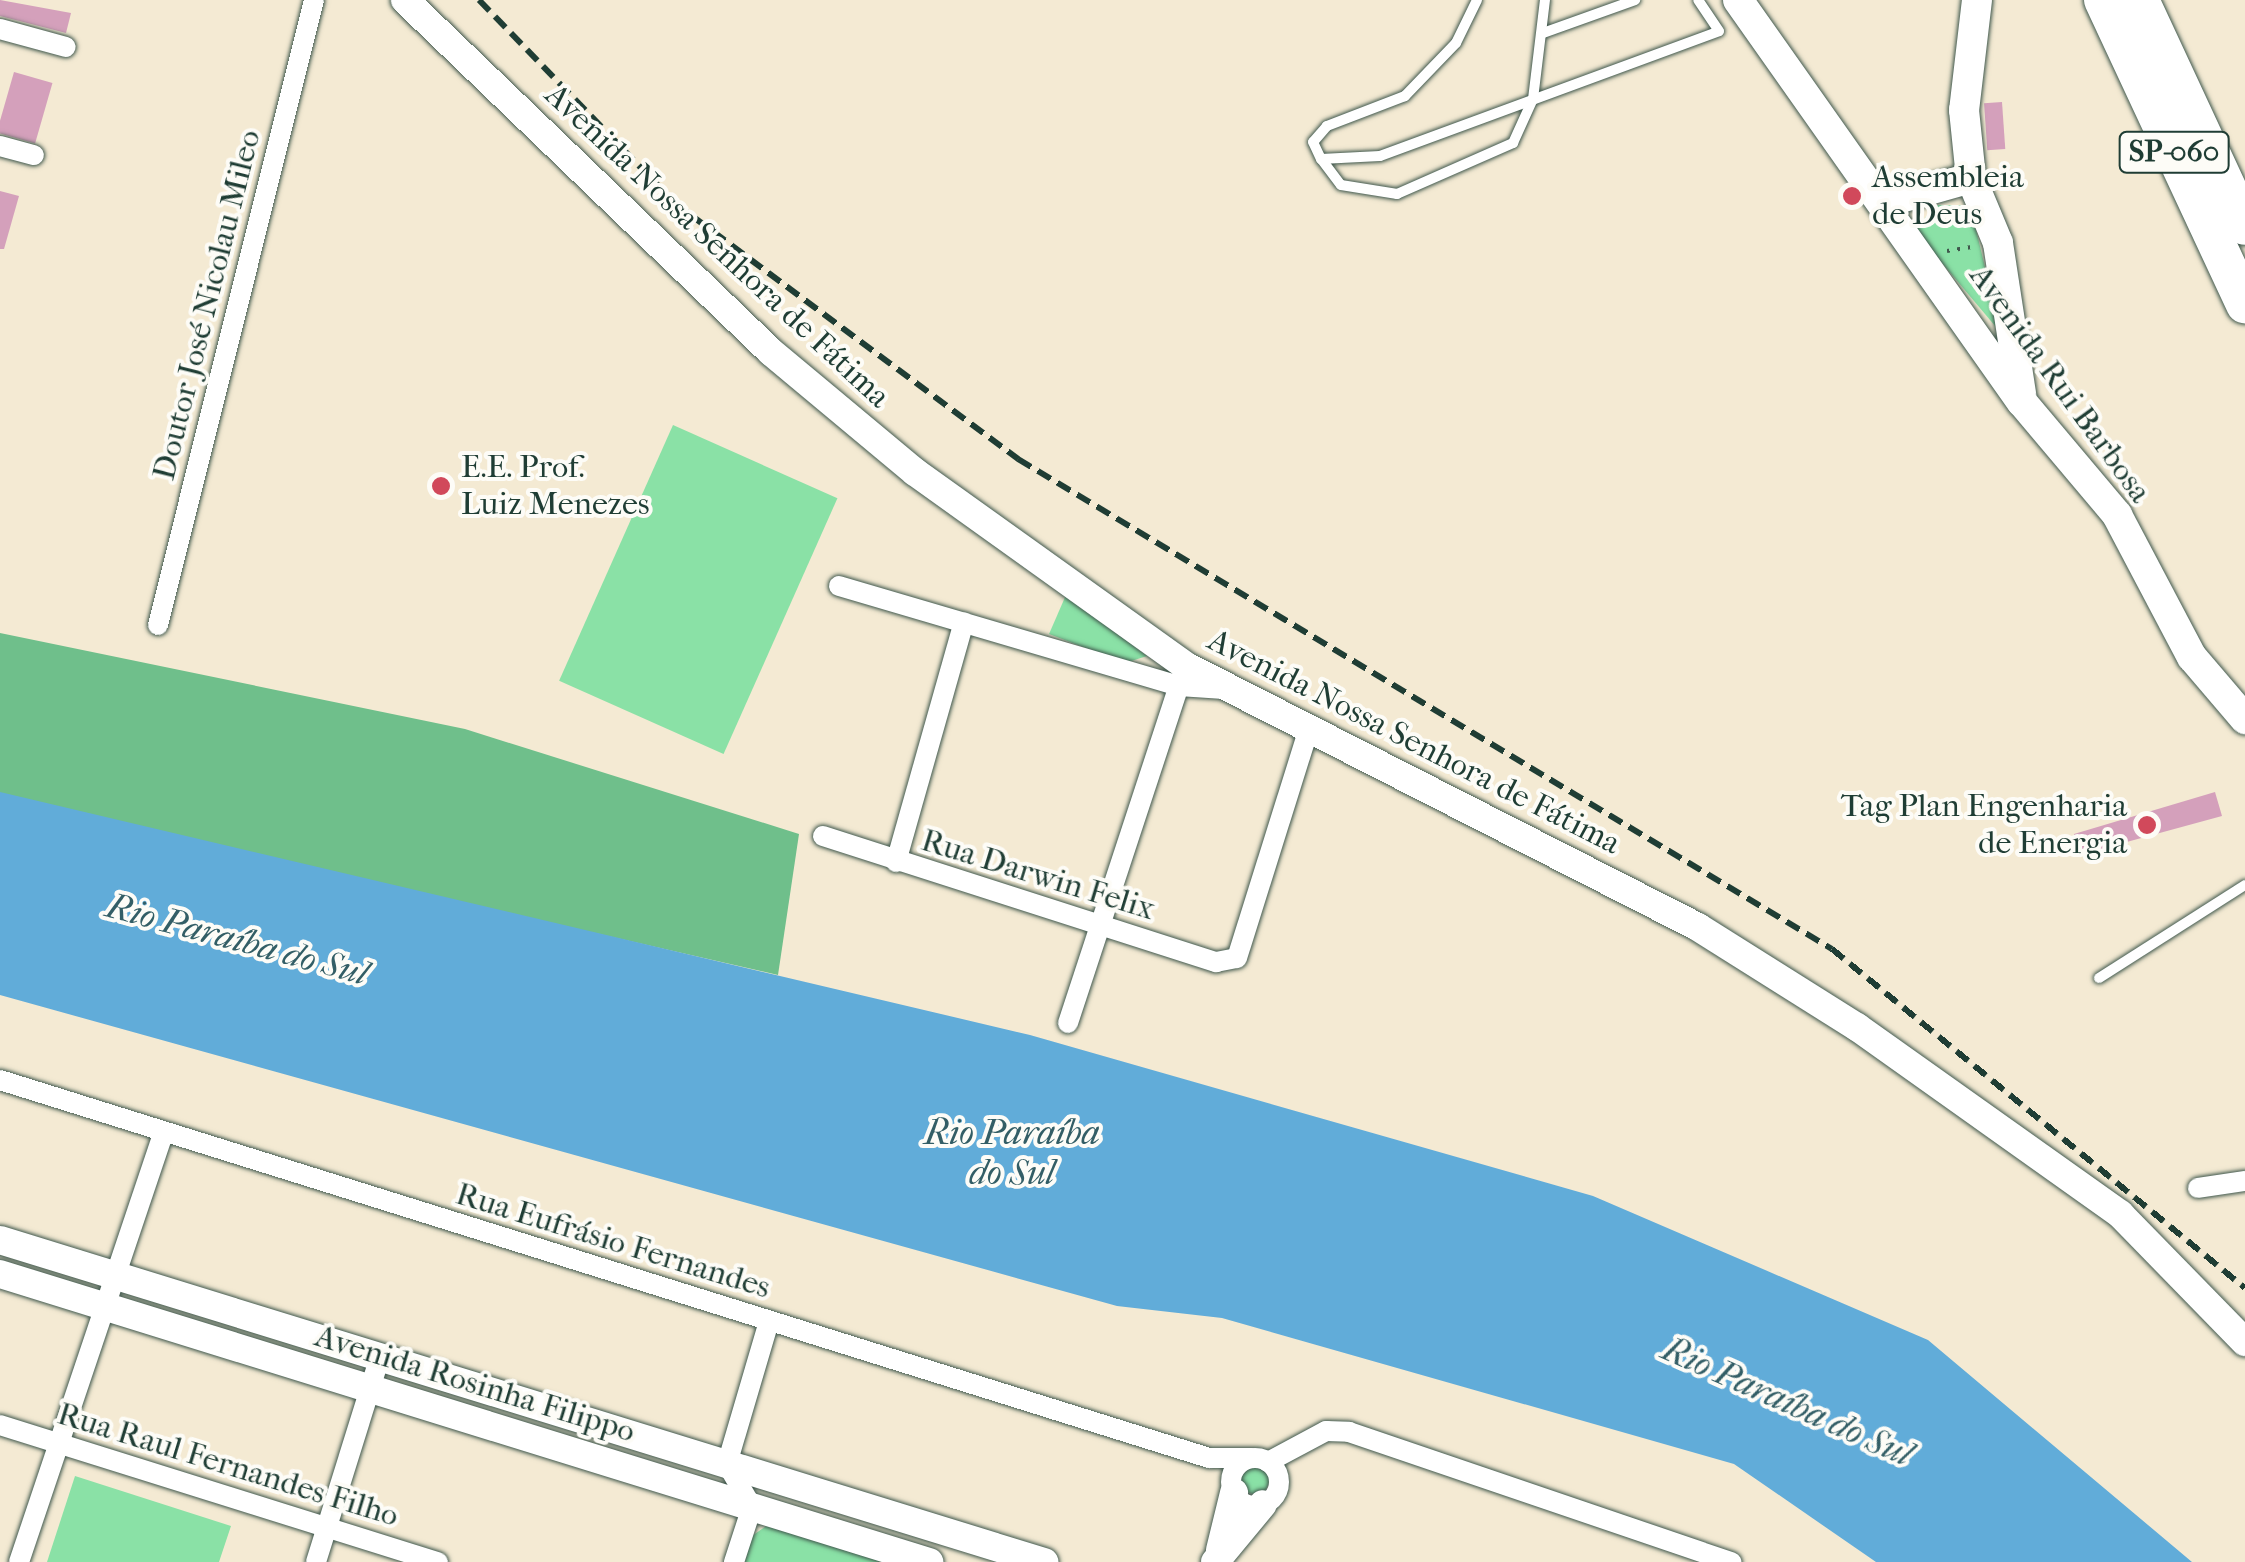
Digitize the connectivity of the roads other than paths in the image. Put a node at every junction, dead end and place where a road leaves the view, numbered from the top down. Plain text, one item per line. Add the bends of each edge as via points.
1 (314, 0) edge
2 (405, 0) edge
3 (1477, 0) edge
4 (1545, 0) edge
5 (1634, 0) edge
6 (1738, 0) edge
7 (1977, 0) edge
8 (2103, 0) edge
9 (2140, 0) edge
10 (1704, 2) edge
11 (0, 29) edge
12 (1543, 33) junction
13 (66, 48) dead end
14 (1533, 99) junction
15 (0, 146) edge
16 (34, 155) dead end
17 (1321, 159) junction
18 (1971, 178) junction
19 (1886, 202) junction
20 (2245, 226) edge
21 (2245, 304) edge
22 (2022, 402) junction
23 (839, 586) dead end
24 (964, 622) junction
25 (158, 625) dead end
26 (1182, 676) junction
27 (2245, 719) edge
28 (1309, 728) junction
29 (822, 836) dead end
30 (896, 862) junction
31 (2245, 885) edge
32 (1096, 925) junction
33 (2099, 978) dead end
34 (1068, 1023) dead end
35 (0, 1080) edge
36 (164, 1132) junction
37 (2245, 1181) edge
38 (2198, 1188) dead end
39 (0, 1240) edge
40 (0, 1274) edge
41 (116, 1275) junction
42 (105, 1306) junction
43 (769, 1321) junction
44 (2245, 1342) edge
45 (380, 1357) junction
46 (370, 1388) junction
47 (0, 1424) edge
48 (1326, 1431) junction
49 (59, 1443) junction
50 (1209, 1458) junction
51 (1260, 1460) junction
52 (727, 1464) junction
53 (1233, 1486) junction
54 (1271, 1493) junction
55 (752, 1507) junction
56 (327, 1527) junction
57 (1221, 1560) edge
58 (19, 1562) edge
59 (316, 1562) edge
60 (438, 1562) edge
61 (734, 1562) edge
62 (929, 1562) edge
63 (1044, 1562) edge
64 (1731, 1562) edge

1 - 25 street, Doutor José Nicolau Mileo
2 - 26 street, Avenida Nossa Senhora de Fátima via 771,352 915,472
3 - 17 lane via 1456,43 1405,96 1327,126 1313,142
4 - 12 lane
5 - 12 lane
6 - 19 main road, Avenida Rui Barbosa
7 - 18 main road via 1964,110
8 - 21 highway, SP-060
9 - 20 highway, SP-060
10 - 14 lane via 1718,31
11 - 13 street
12 - 14 lane
14 - 17 lane via 1380,156
14 - 17 lane via 1513,142 1397,194 1340,185
15 - 16 street
18 - 19 main road
18 - 22 main road via 1998,243
19 - 22 main road, Avenida Rui Barbosa
22 - 27 main road, Avenida Rui Barbosa via 2117,515 2192,657
23 - 24 street
24 - 26 street
24 - 30 street
26 - 28 street, Avenida Nossa Senhora de Fátima
26 - 32 street
28 - 32 street, Rua Darwin Felix via 1237,958 1216,962
28 - 44 street, Avenida Nossa Senhora de Fátima via 1698,927 1872,1037 2120,1214
29 - 30 street, Rua Darwin Felix
30 - 32 street, Rua Darwin Felix
31 - 33 lane
32 - 34 street
35 - 36 street, Rua Eufrásio Fernandes
36 - 41 street
36 - 43 street, Rua Eufrásio Fernandes
37 - 38 street
39 - 41 street, Avenida Rosinha Filippo
40 - 42 street, Avenida Rosinha Filippo
41 - 42 street
41 - 45 street, Avenida Rosinha Filippo
42 - 46 street, Avenida Rosinha Filippo
42 - 49 street
43 - 50 street, Rua Eufrásio Fernandes
43 - 52 street
45 - 46 street
45 - 52 street, Avenida Rosinha Filippo
46 - 55 street, Avenida Rosinha Filippo
46 - 56 street
47 - 49 street, Rua Raul Fernandes Filho
48 - 51 street
48 - 54 street
48 - 64 street
49 - 56 street, Rua Raul Fernandes Filho
49 - 58 street
50 - 51 street
50 - 53 street
51 - 53 street
51 - 54 street
52 - 55 street
52 - 63 street, Avenida Rosinha Filippo
53 - 54 street
53 - 57 street
54 - 57 street
55 - 61 street
55 - 62 street, Avenida Rosinha Filippo
56 - 59 street
56 - 60 street, Rua Raul Fernandes Filho

